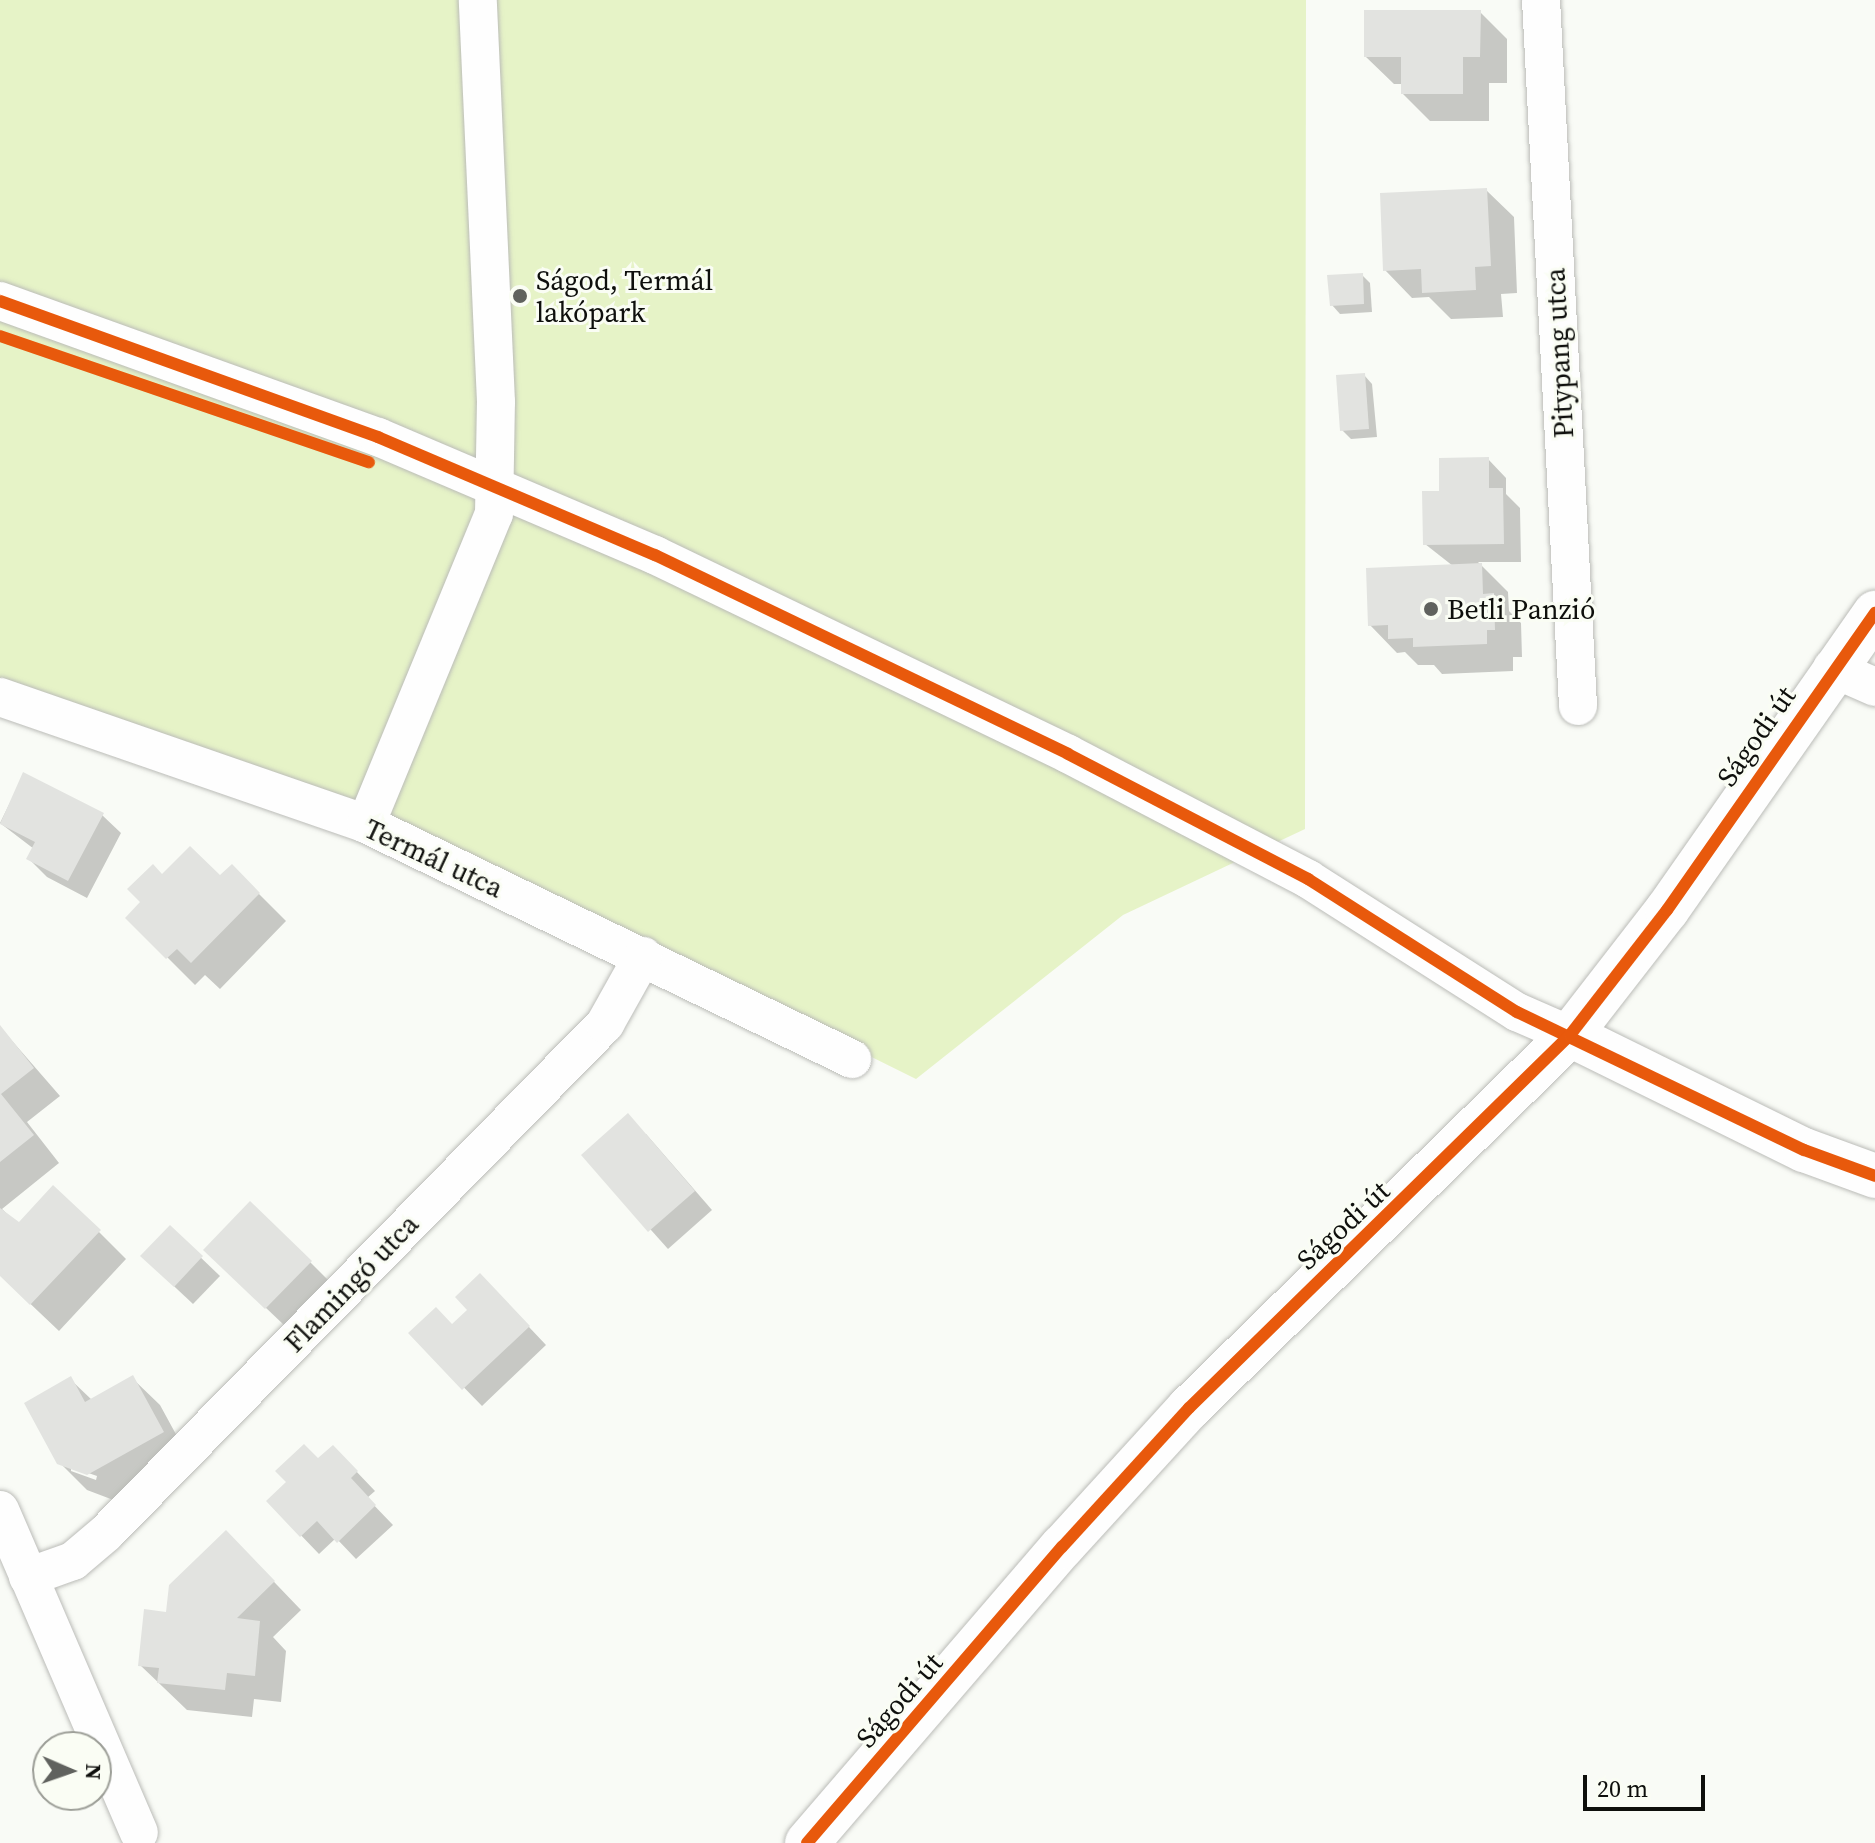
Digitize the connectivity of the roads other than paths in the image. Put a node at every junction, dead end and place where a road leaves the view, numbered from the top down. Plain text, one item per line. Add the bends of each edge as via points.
1 (478, 0) edge
2 (1541, 0) edge
3 (0, 301) edge
4 (497, 486) junction
5 (1875, 613) edge
6 (1832, 668) junction
7 (1875, 687) edge
8 (0, 697) edge
9 (1578, 706) dead end
10 (366, 824) junction
11 (643, 956) junction
12 (1570, 1035) junction
13 (852, 1059) dead end
14 (1875, 1176) edge
15 (0, 1510) edge
16 (28, 1577) junction
17 (139, 1832) dead end
18 (807, 1843) edge

1 - 4 street
2 - 9 street, Pitypang utca
3 - 4 street via 378,437
4 - 10 street via 485,545
4 - 12 street via 655,555 1068,754 1308,879 1517,1012
5 - 6 street, Ságodi út
6 - 7 street
6 - 12 street, Ságodi út via 1667,910
8 - 10 street, Termál utca
10 - 11 street, Termál utca
11 - 13 street, Termál utca
11 - 16 street, Flamingó utca via 605,1024 106,1533 73,1561
12 - 14 street via 1804,1150
12 - 18 street, Ságodi út via 1189,1408
15 - 16 street
16 - 17 street

